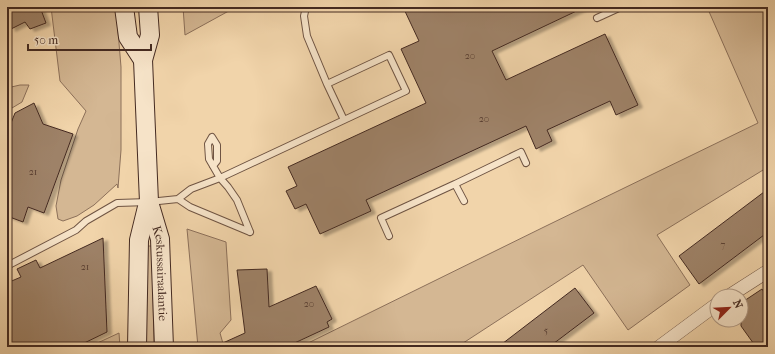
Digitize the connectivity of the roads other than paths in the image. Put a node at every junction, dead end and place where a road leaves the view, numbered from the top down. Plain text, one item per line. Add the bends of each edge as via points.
1 (124, 7) edge
2 (148, 7) edge
3 (306, 7) edge
4 (621, 7) edge
5 (597, 18) dead end
6 (142, 60) junction
7 (327, 84) junction
8 (344, 120) junction
9 (526, 163) dead end
10 (213, 166) dead end
11 (220, 178) junction
12 (456, 184) junction
13 (178, 199) junction
14 (149, 202) junction
15 (464, 202) dead end
16 (389, 236) dead end
17 (7, 266) edge
18 (768, 271) edge
19 (741, 288) edge
20 (709, 310) edge
21 (137, 347) edge
22 (164, 347) edge
23 (659, 347) edge

1 - 6 main road, Keskussairaalantie via 128,37
2 - 6 main road, Keskussairaalantie via 150,35
3 - 7 lane via 304,16 307,36
4 - 5 lane
6 - 14 main road, Keskussairaalantie
7 - 8 lane
7 - 8 lane via 389,55 406,91
8 - 11 lane
9 - 12 lane via 521,152
10 - 11 lane
11 - 13 lane via 191,189
11 - 13 lane via 237,200 250,232 190,207
12 - 15 lane
12 - 16 lane via 381,218
13 - 14 lane
14 - 17 lane via 116,203 76,230
14 - 21 main road, Keskussairaalantie via 139,240
14 - 22 main road, Keskussairaalantie via 160,239
18 - 19 street
20 - 23 street

